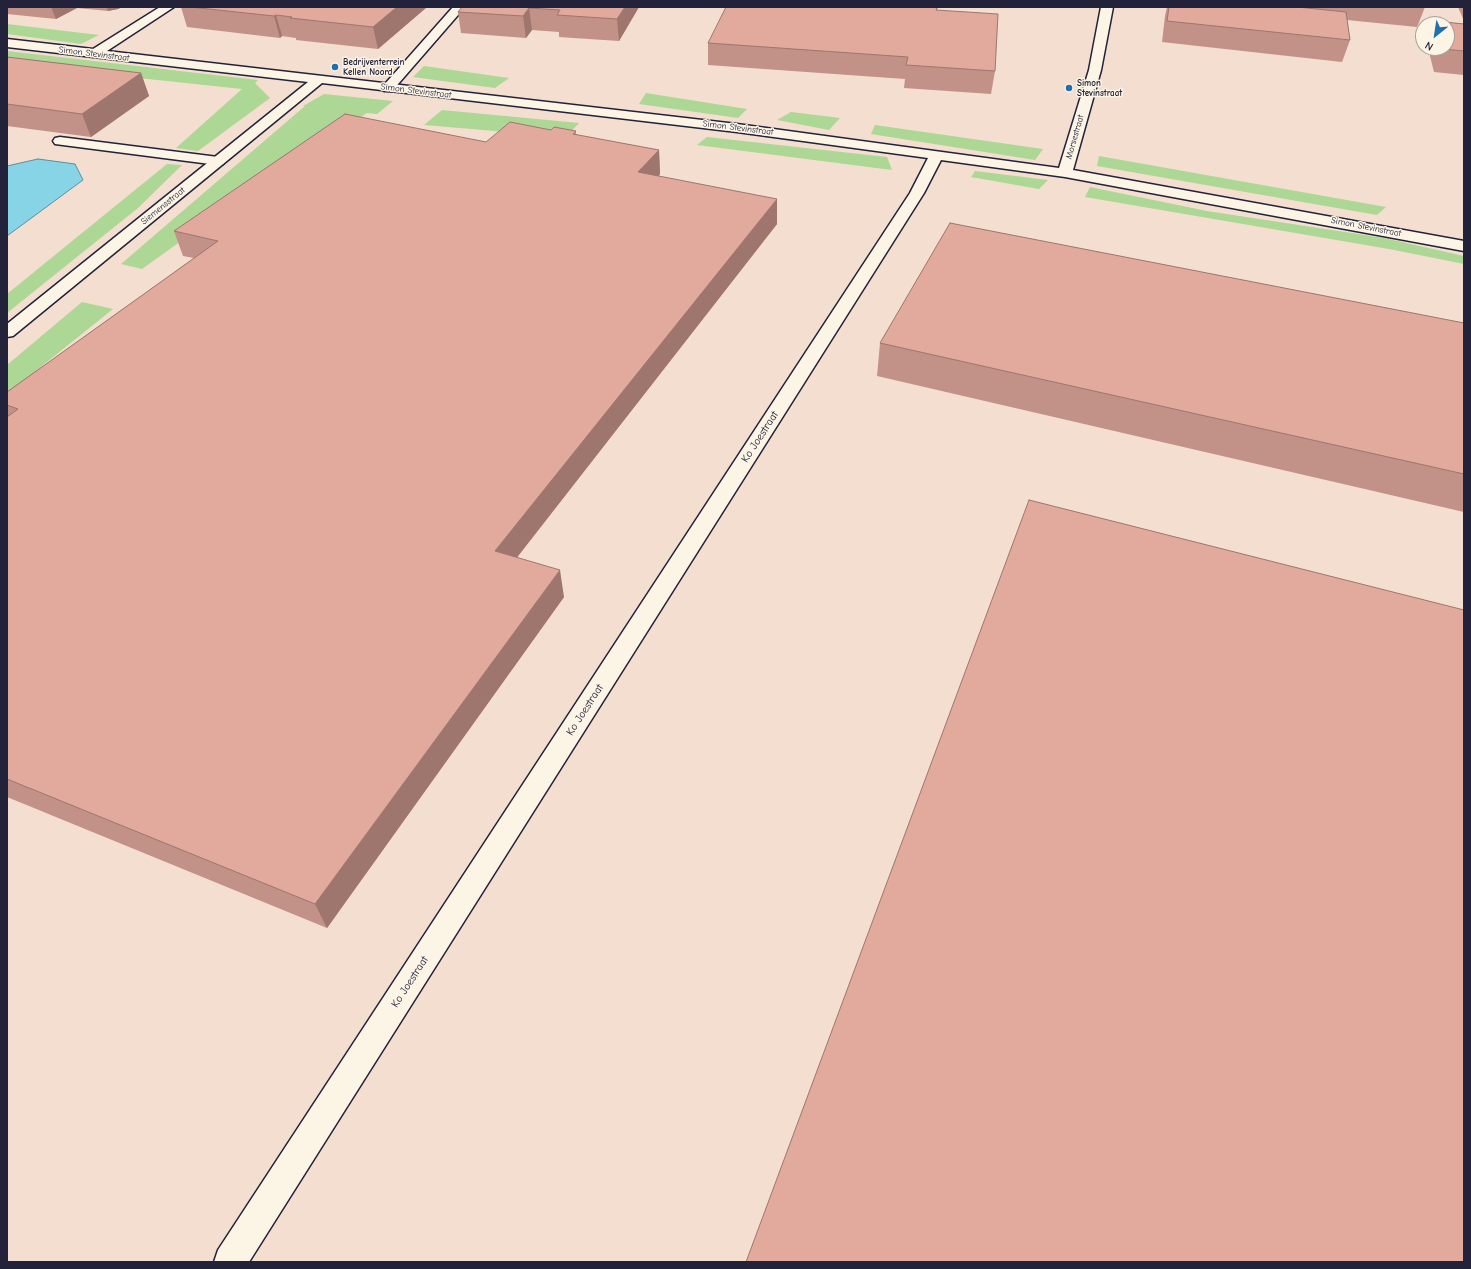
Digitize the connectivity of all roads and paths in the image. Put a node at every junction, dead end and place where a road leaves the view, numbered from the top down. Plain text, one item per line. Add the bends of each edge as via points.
1 (168, 7) edge
2 (459, 7) edge
3 (1107, 7) edge
4 (7, 43) edge
5 (94, 54) junction
6 (318, 80) junction
7 (388, 88) junction
8 (60, 141) edge
9 (936, 155) junction
10 (218, 161) junction
11 (1065, 174) junction
12 (1464, 246) edge
13 (7, 332) edge
14 (230, 1262) edge

1 - 5 street
2 - 7 street
3 - 11 street, Morsestraat via 1095,70
4 - 5 street, Simon Stevinstraat
5 - 6 street, Simon Stevinstraat
6 - 7 street, Simon Stevinstraat
6 - 10 street, Siemensstraat
7 - 9 street, Simon Stevinstraat via 737,128
8 - 10 street
9 - 11 street, Simon Stevinstraat
9 - 14 street, Ko Joestraat via 917,193
10 - 13 street, Siemensstraat
11 - 12 street, Simon Stevinstraat

